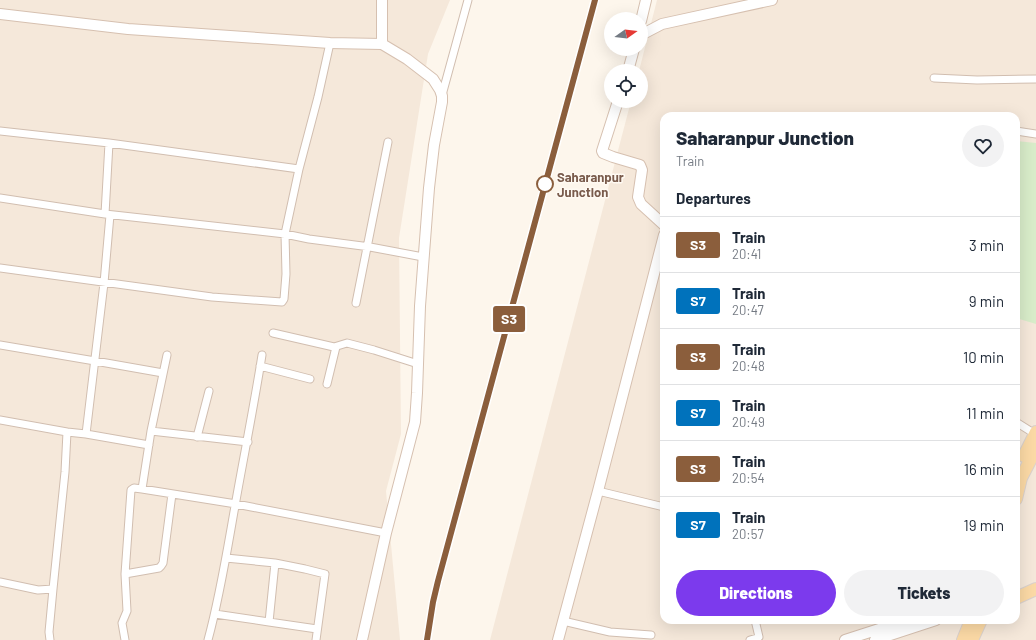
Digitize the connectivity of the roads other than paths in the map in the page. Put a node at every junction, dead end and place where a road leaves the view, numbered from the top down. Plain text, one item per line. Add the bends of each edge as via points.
1 (382, 0) edge
2 (468, 0) edge
3 (646, 0) edge
4 (772, 0) edge
5 (643, 12) edge
6 (0, 14) edge
7 (648, 31) edge
8 (330, 43) junction
9 (382, 44) junction
10 (934, 78) dead end
11 (1036, 79) edge
12 (442, 96) junction
13 (616, 108) edge
14 (0, 131) edge
15 (1020, 132) edge
16 (1036, 134) edge
17 (388, 142) dead end
18 (109, 143) junction
19 (299, 169) junction
20 (0, 198) edge
21 (107, 214) junction
22 (660, 221) edge
23 (285, 234) junction
24 (368, 247) junction
25 (423, 257) junction
26 (660, 260) edge
27 (0, 268) edge
28 (104, 283) junction
29 (356, 303) dead end
30 (273, 333) dead end
31 (0, 345) edge
32 (336, 347) junction
33 (167, 355) dead end
34 (262, 355) dead end
35 (95, 360) junction
36 (418, 364) junction
37 (260, 366) junction
38 (163, 373) junction
39 (310, 379) dead end
40 (327, 384) dead end
41 (209, 391) dead end
42 (0, 420) edge
43 (1020, 424) edge
44 (151, 431) junction
45 (66, 432) junction
46 (1036, 433) edge
47 (86, 434) junction
48 (197, 437) junction
49 (248, 442) junction
50 (149, 445) junction
51 (1036, 449) edge
52 (1020, 465) edge
53 (1020, 482) edge
54 (142, 489) junction
55 (598, 491) junction
56 (172, 494) junction
57 (236, 504) junction
58 (660, 506) edge
59 (386, 533) junction
60 (226, 558) junction
61 (276, 563) junction
62 (125, 574) junction
63 (0, 582) edge
64 (53, 589) junction
65 (1036, 589) edge
66 (1020, 596) edge
67 (1036, 596) edge
68 (1020, 598) edge
69 (215, 614) junction
70 (563, 621) junction
71 (269, 622) junction
72 (756, 624) edge
73 (895, 624) edge
74 (924, 624) edge
75 (969, 624) edge
76 (979, 624) edge
77 (317, 629) junction
78 (651, 635) dead end
79 (50, 640) edge
80 (125, 640) edge
81 (208, 640) edge
82 (316, 640) edge
83 (362, 640) edge
84 (558, 640) edge
85 (750, 640) edge
86 (845, 640) edge
87 (875, 640) edge
88 (963, 640) edge
89 (972, 640) edge

1 - 9 street
2 - 12 street
3 - 5 street
4 - 7 street via 662,24
6 - 8 street via 128,29
8 - 9 street
8 - 19 street
9 - 12 street via 433,79
10 - 11 street
12 - 25 street via 428,188
13 - 22 street via 602,152 640,165 642,170 639,201
14 - 18 street
15 - 16 street
17 - 24 street
18 - 19 street
18 - 21 street
19 - 23 street
20 - 21 street
21 - 23 street
21 - 28 street
23 - 24 street
23 - 28 street via 286,274 282,302 212,297
24 - 25 street
24 - 29 street
25 - 36 street
26 - 55 street
27 - 28 street
28 - 35 street
30 - 32 street
31 - 35 street
32 - 36 street via 347,343
32 - 40 street
33 - 38 street
34 - 37 street
35 - 38 street
35 - 47 street
36 - 59 street via 415,422
37 - 39 street
37 - 49 street
38 - 44 street
41 - 48 street
42 - 45 street
43 - 46 street
44 - 48 street
44 - 50 street
45 - 47 street
45 - 64 street via 65,472
46 - 52 main road
47 - 50 street
48 - 49 street
49 - 57 street
50 - 54 street
51 - 53 main road
54 - 56 street
54 - 62 street via 131,490
55 - 58 street
55 - 70 street
56 - 57 street
56 - 62 street via 163,563 159,568
57 - 59 street
57 - 60 street
59 - 83 street
60 - 61 street
60 - 69 street
61 - 71 street
61 - 77 street via 325,574
62 - 80 street via 126,611 122,623
63 - 64 street via 38,590
64 - 79 street
65 - 66 main road
67 - 68 main road via 1030,599
69 - 71 street
69 - 81 street
70 - 78 street via 610,632
70 - 84 street
71 - 77 street
72 - 85 street via 759,637
73 - 86 street
74 - 87 street
75 - 88 main road
76 - 89 main road
77 - 82 street

